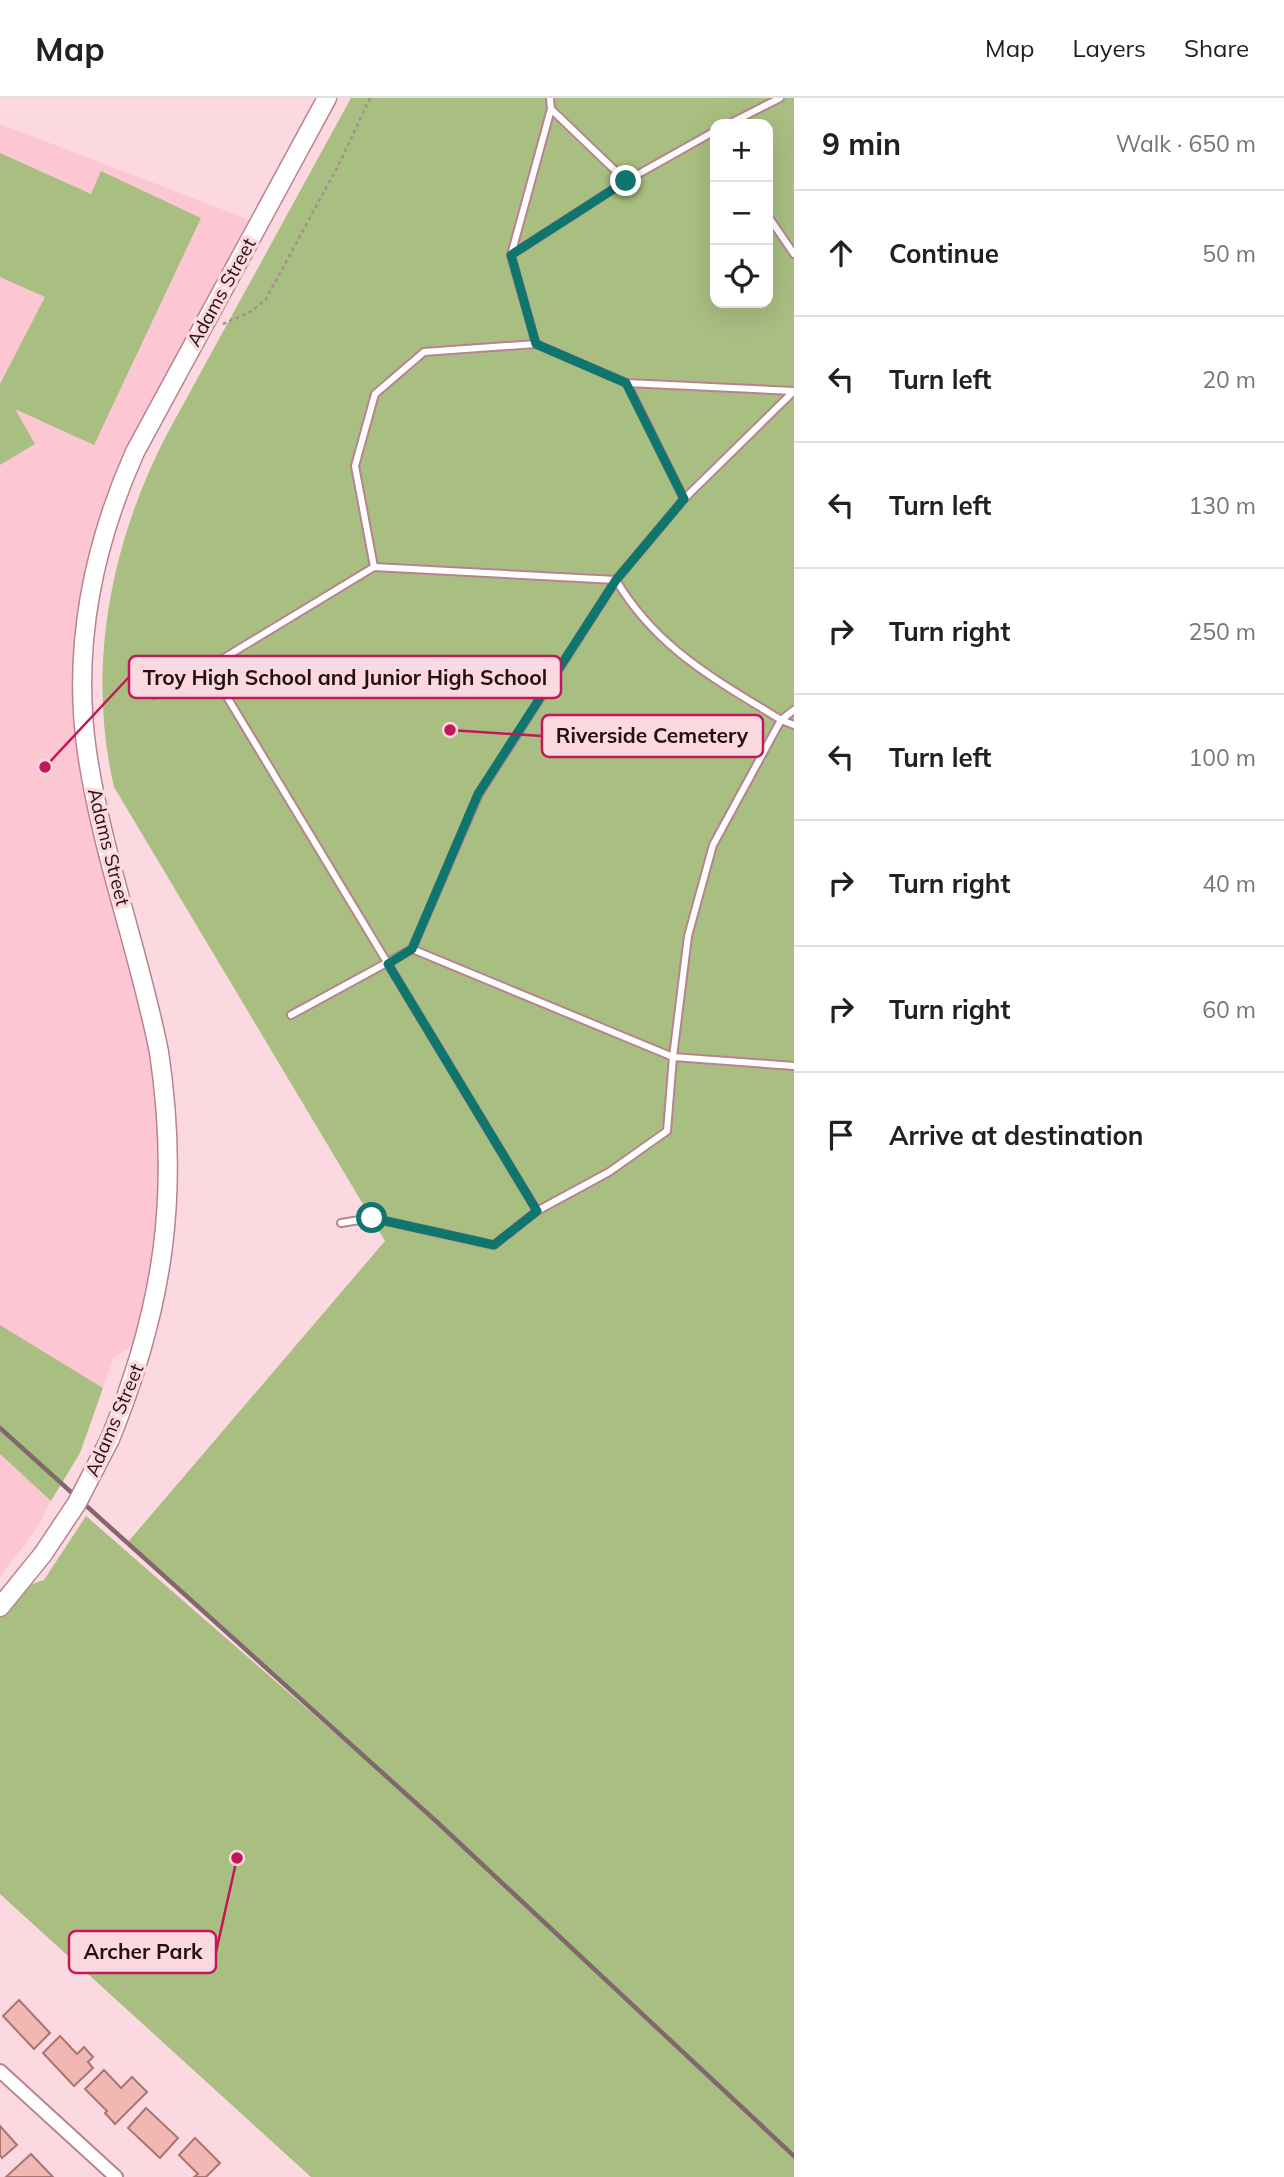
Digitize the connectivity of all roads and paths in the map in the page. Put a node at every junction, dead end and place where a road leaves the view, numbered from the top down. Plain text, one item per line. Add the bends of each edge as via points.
1 (327, 98) edge
2 (370, 98) edge
3 (550, 98) edge
4 (780, 98) edge
5 (551, 109) junction
6 (739, 119) edge
7 (710, 134) edge
8 (626, 181) junction
9 (773, 223) edge
10 (794, 254) edge
11 (511, 255) junction
12 (219, 326) dead end
13 (536, 344) junction
14 (626, 383) junction
15 (794, 391) edge
16 (684, 499) junction
17 (374, 567) junction
18 (616, 580) junction
19 (209, 667) junction
20 (154, 695) dead end
21 (794, 710) edge
22 (781, 720) junction
23 (794, 725) edge
24 (412, 949) junction
25 (388, 964) junction
26 (290, 1015) dead end
27 (673, 1057) junction
28 (794, 1066) edge
29 (537, 1211) junction
30 (341, 1223) dead end
31 (0, 1607) edge
32 (0, 2071) edge
33 (116, 2177) edge

1 - 31 street, Adams Street, bridge via 135,452 93,574 82,679 87,749 165,1087 166,1232 155,1304 136,1373 110,1439 77,1503
2 - 12 path via 266,299 253,311
3 - 5 lane
4 - 6 lane
5 - 8 lane
5 - 11 lane
7 - 8 lane
8 - 11 lane
9 - 10 lane
11 - 13 lane
13 - 14 lane
13 - 17 lane via 424,352 375,394 355,466
14 - 15 lane
14 - 16 lane
15 - 16 lane
16 - 18 lane
17 - 18 lane
17 - 19 lane
18 - 22 lane via 656,635 707,674
18 - 24 lane via 478,794
19 - 20 lane
19 - 25 lane
21 - 22 lane
22 - 23 lane
22 - 27 lane via 713,845 688,936
24 - 25 lane
24 - 27 lane
25 - 26 lane
25 - 29 lane
27 - 28 lane
27 - 29 lane via 667,1131 609,1172
29 - 30 lane via 494,1245 372,1218
32 - 33 street

